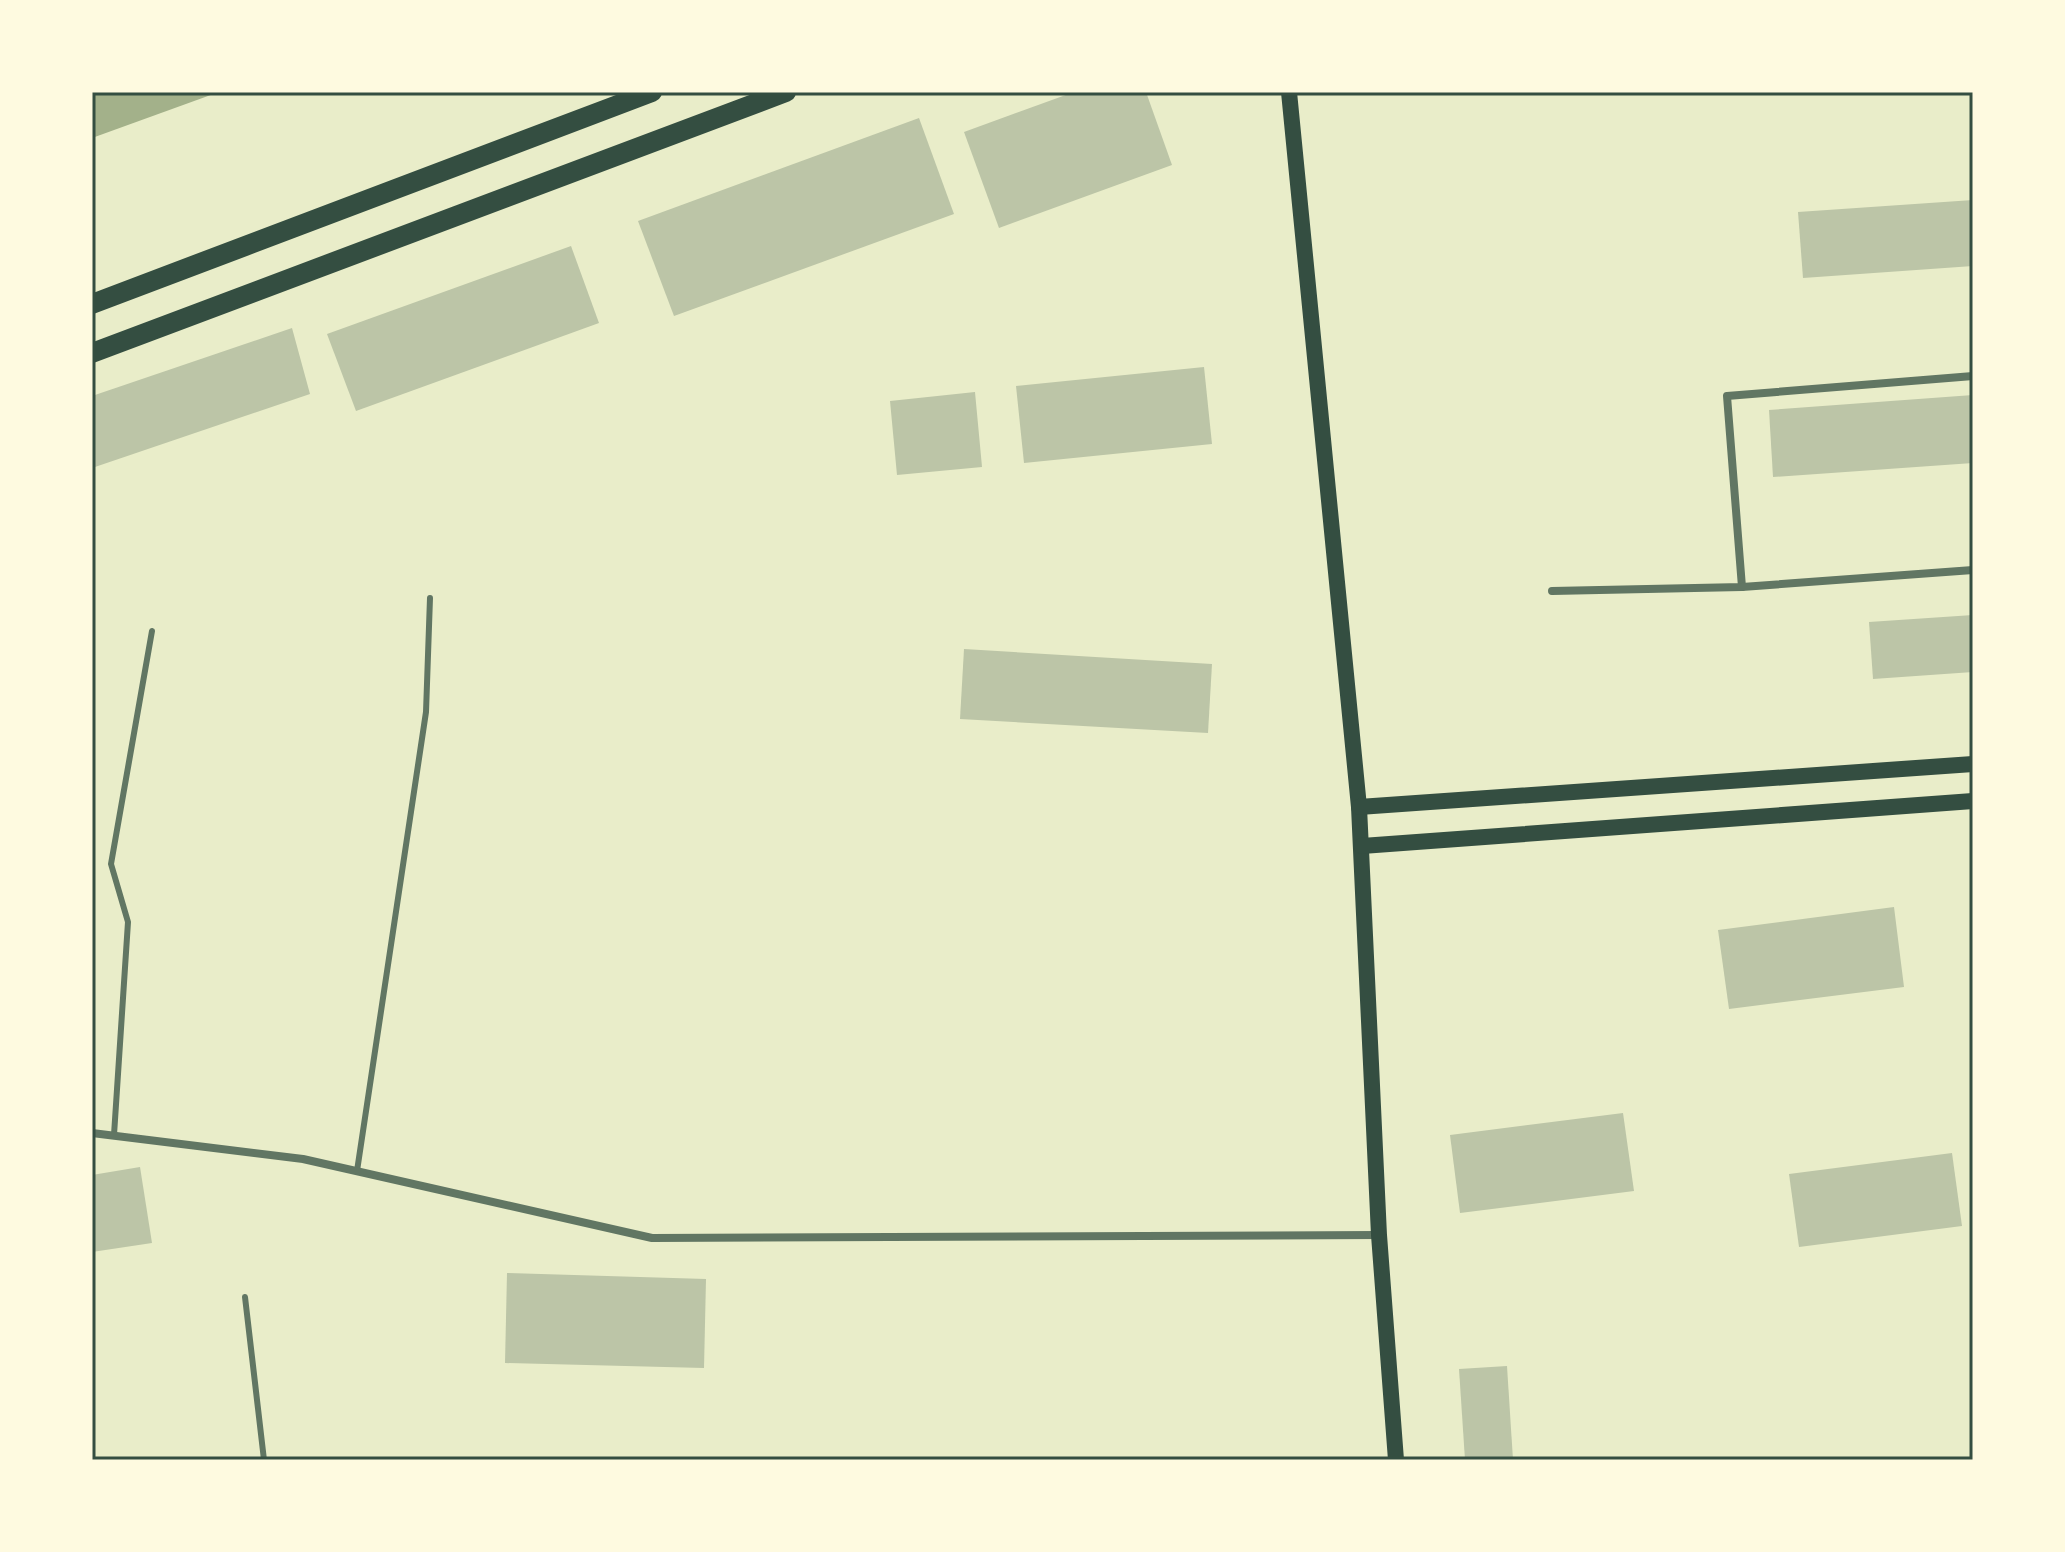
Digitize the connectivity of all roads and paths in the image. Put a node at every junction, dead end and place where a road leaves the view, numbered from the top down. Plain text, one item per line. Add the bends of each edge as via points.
1 (652, 92) edge
2 (786, 92) edge
3 (1289, 92) edge
4 (92, 304) edge
5 (92, 353) edge
6 (1973, 376) edge
7 (1973, 570) edge
8 (1742, 587) junction
9 (1552, 591) dead end
10 (430, 598) dead end
11 (152, 631) dead end
12 (1973, 764) edge
13 (1973, 801) edge
14 (1359, 807) junction
15 (1362, 846) junction
16 (92, 1133) edge
17 (114, 1135) junction
18 (357, 1171) junction
19 (1379, 1235) junction
20 (245, 1297) dead end
21 (264, 1460) edge
22 (1396, 1460) edge

1 - 4 main road
2 - 5 main road
3 - 14 main road
6 - 8 street via 1727,396
7 - 8 street
8 - 9 street
10 - 18 lane via 426,712
11 - 17 lane via 111,864 128,922
12 - 14 main road
13 - 15 main road
14 - 15 main road
15 - 19 main road
16 - 17 street
17 - 18 street
18 - 19 street via 652,1238
19 - 22 main road
20 - 21 lane

